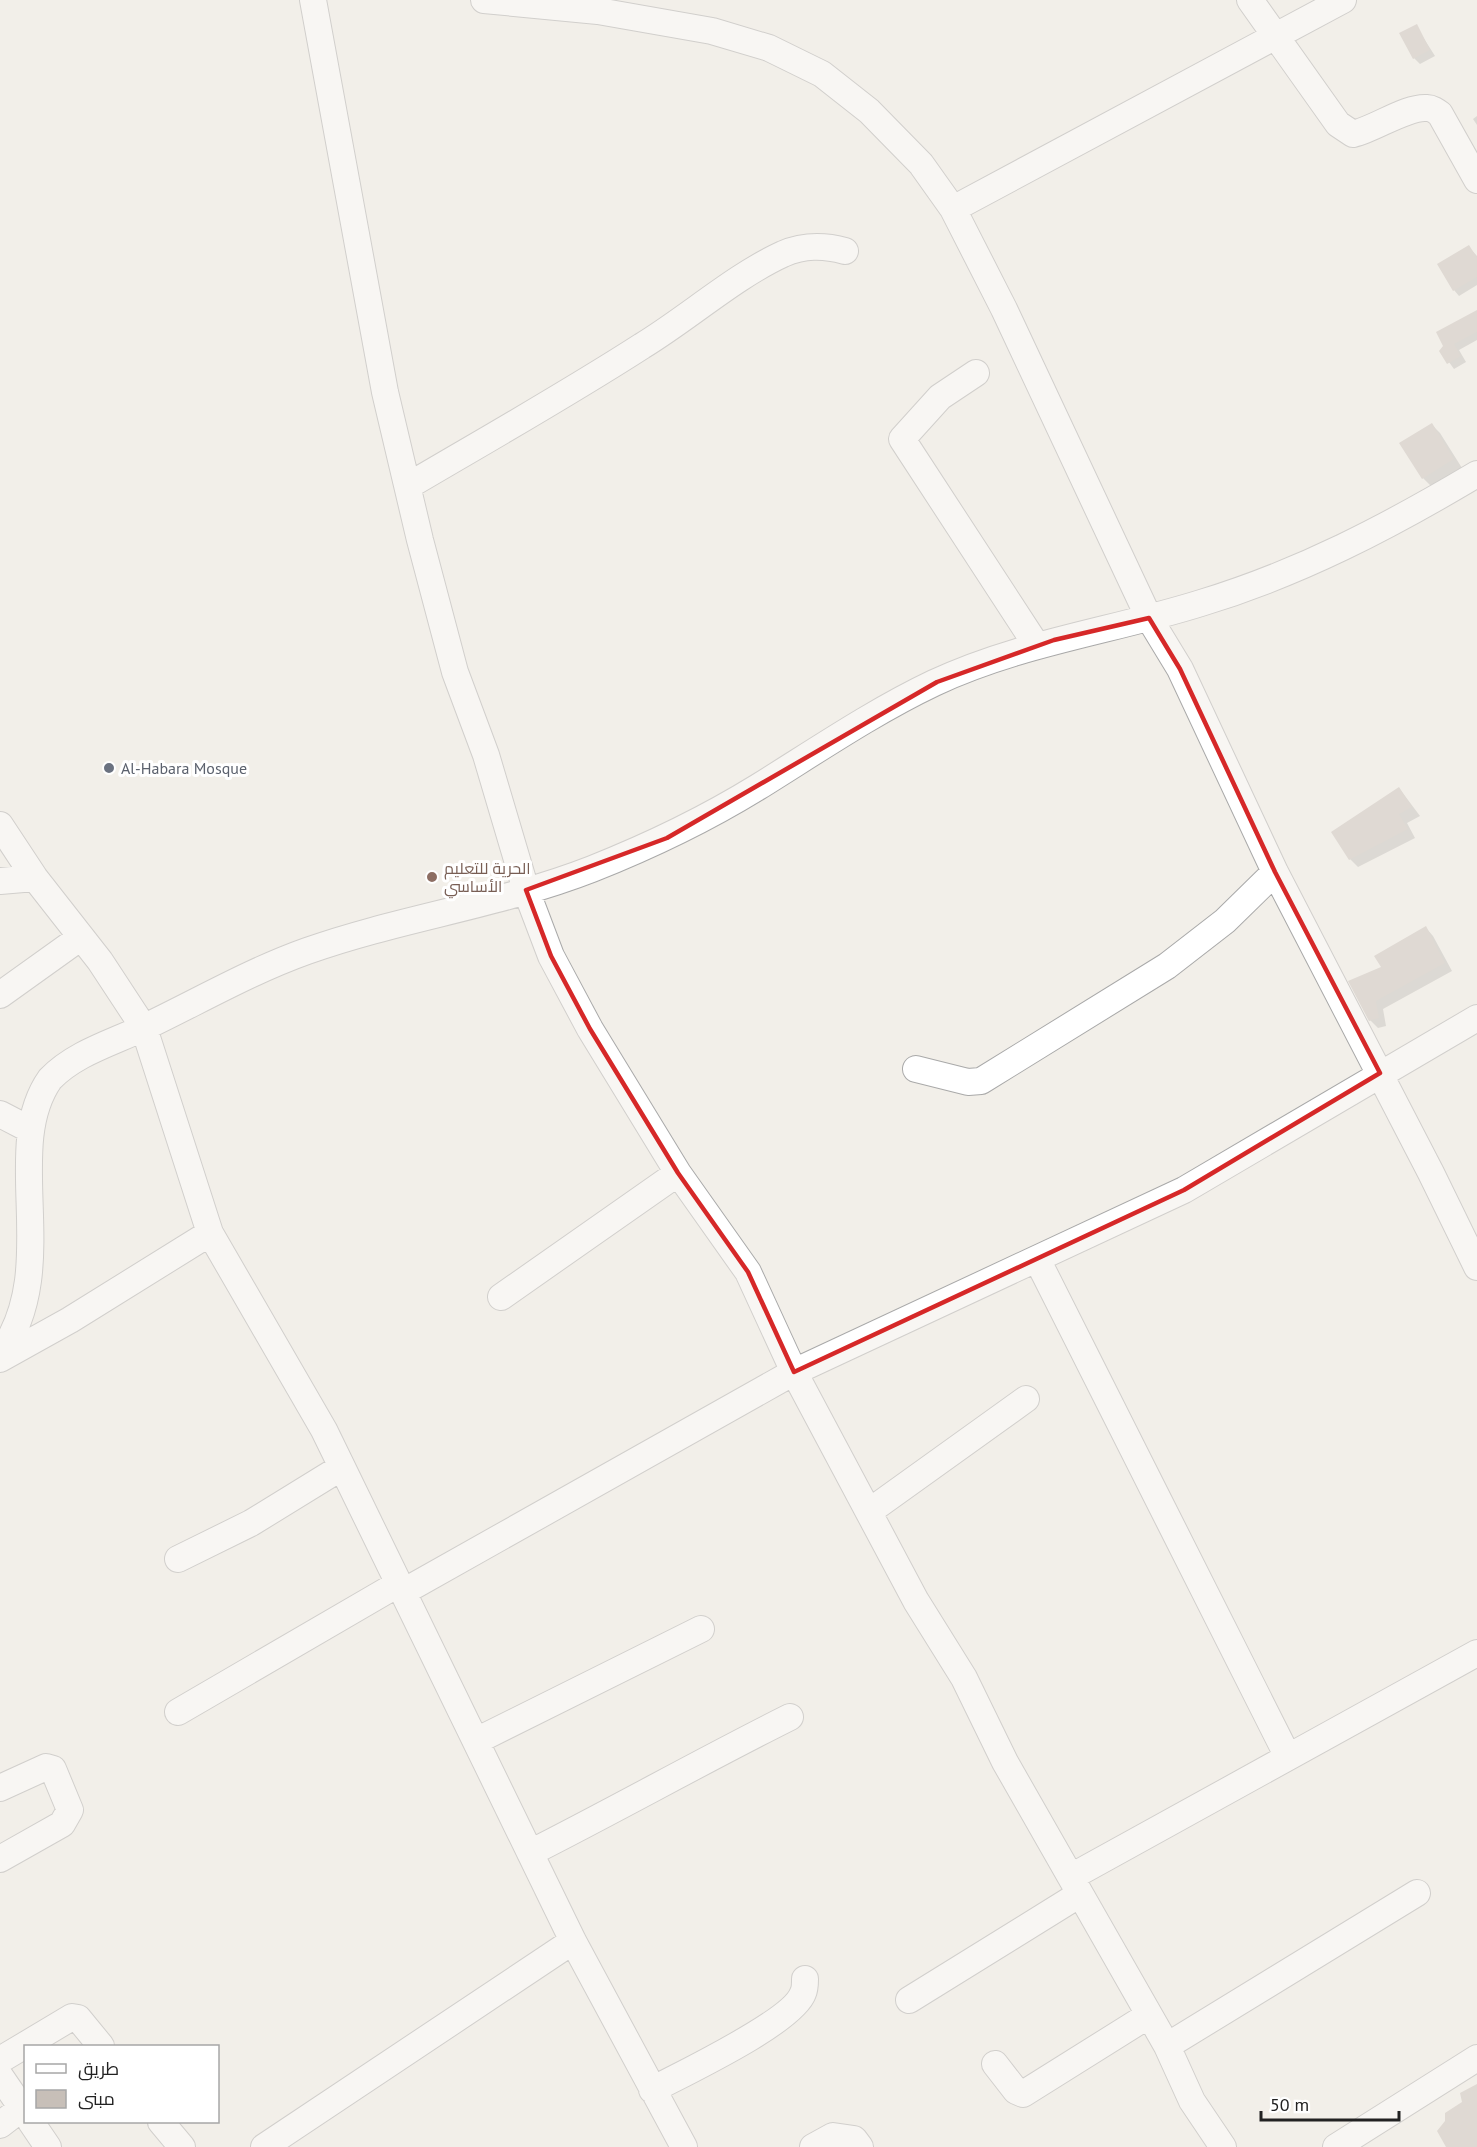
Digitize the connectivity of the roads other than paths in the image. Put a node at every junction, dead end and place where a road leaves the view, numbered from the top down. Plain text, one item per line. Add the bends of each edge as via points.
1 (314, 0) edge
2 (484, 0) edge
3 (1250, 0) edge
4 (1343, 0) edge
5 (1275, 36) junction
6 (1477, 180) edge
7 (953, 209) junction
8 (845, 251) dead end
9 (976, 373) dead end
10 (1477, 474) edge
11 (408, 486) junction
12 (1149, 618) junction
13 (1037, 646) junction
14 (0, 825) edge
15 (1275, 872) junction
16 (35, 878) junction
17 (0, 881) edge
18 (526, 890) junction
19 (81, 937) junction
20 (0, 995) edge
21 (1477, 1018) edge
22 (144, 1028) junction
23 (916, 1069) dead end
24 (1380, 1073) junction
25 (0, 1114) edge
26 (25, 1127) junction
27 (678, 1173) junction
28 (210, 1233) junction
29 (1037, 1259) junction
30 (1477, 1267) edge
31 (501, 1297) dead end
32 (0, 1354) edge
33 (0, 1359) edge
34 (794, 1372) junction
35 (1026, 1399) dead end
36 (342, 1467) junction
37 (870, 1511) junction
38 (178, 1559) dead end
39 (400, 1588) junction
40 (701, 1629) dead end
41 (1477, 1653) edge
42 (178, 1712) dead end
43 (790, 1717) dead end
44 (476, 1742) junction
45 (1288, 1757) junction
46 (0, 1788) edge
47 (530, 1853) junction
48 (0, 1860) edge
49 (1076, 1885) junction
50 (1417, 1893) dead end
51 (573, 1941) junction
52 (805, 1979) dead end
53 (909, 2000) dead end
54 (1149, 2015) junction
55 (25, 2045) edge
56 (100, 2045) edge
57 (24, 2046) edge
58 (1167, 2046) junction
59 (1477, 2058) edge
60 (0, 2060) edge
61 (995, 2064) dead end
62 (0, 2076) edge
63 (652, 2090) junction
64 (24, 2111) edge
65 (24, 2115) edge
66 (32, 2123) edge
67 (163, 2123) edge
68 (0, 2125) edge
69 (48, 2147) edge
70 (182, 2147) edge
71 (264, 2147) edge
72 (684, 2147) edge
73 (813, 2147) edge
74 (860, 2147) edge
75 (1223, 2147) edge
76 (1336, 2147) edge

1 - 11 street via 385,392
2 - 7 street via 598,11 712,31 769,48 822,74 869,111 921,164
3 - 5 street
4 - 5 street
5 - 6 street via 1338,124 1353,134 1369,131 1418,108 1430,107 1440,114
5 - 7 street
7 - 12 street via 1040,381
8 - 11 street via 826,246 805,247 759,267 642,346
9 - 13 street via 940,396 902,439
10 - 12 street via 1341,550 1250,587
11 - 18 street via 438,612
12 - 13 street
12 - 15 street via 1180,669
13 - 18 street via 937,682 667,838
14 - 16 street
15 - 23 street via 1225,921 1167,966 981,1081 968,1082
15 - 24 street
16 - 17 street
16 - 19 street
18 - 22 street via 309,950 244,976
18 - 27 street via 551,956 590,1029
19 - 20 street
19 - 22 street
21 - 24 street
22 - 26 street via 81,1055 53,1076 37,1097
22 - 28 street
24 - 29 street via 1184,1190
24 - 30 street
25 - 26 street
26 - 32 street via 27,1287 17,1325
27 - 31 street
27 - 34 street via 748,1272
28 - 33 street
28 - 36 street
29 - 34 street
29 - 45 street
34 - 37 street
34 - 39 street
35 - 37 street
36 - 38 street via 251,1523
36 - 39 street
37 - 49 street via 916,1601 964,1678 1005,1762
39 - 42 street
39 - 44 street
40 - 44 street
41 - 45 street
43 - 47 street
44 - 47 street
45 - 49 street
46 - 48 street via 46,1767 53,1769 70,1810 62,1824
47 - 51 street
49 - 53 street
49 - 54 street
50 - 58 street
51 - 63 street
51 - 71 street
52 - 63 street via 803,1995 789,2010 743,2041
54 - 58 street
54 - 61 street via 1023,2094 1016,2091
55 - 56 street via 72,2017 78,2018
57 - 60 street
58 - 75 street via 1192,2101
59 - 76 street
62 - 64 street
63 - 72 street
65 - 68 street
66 - 69 street
67 - 70 street
73 - 74 street via 833,2136 854,2139

